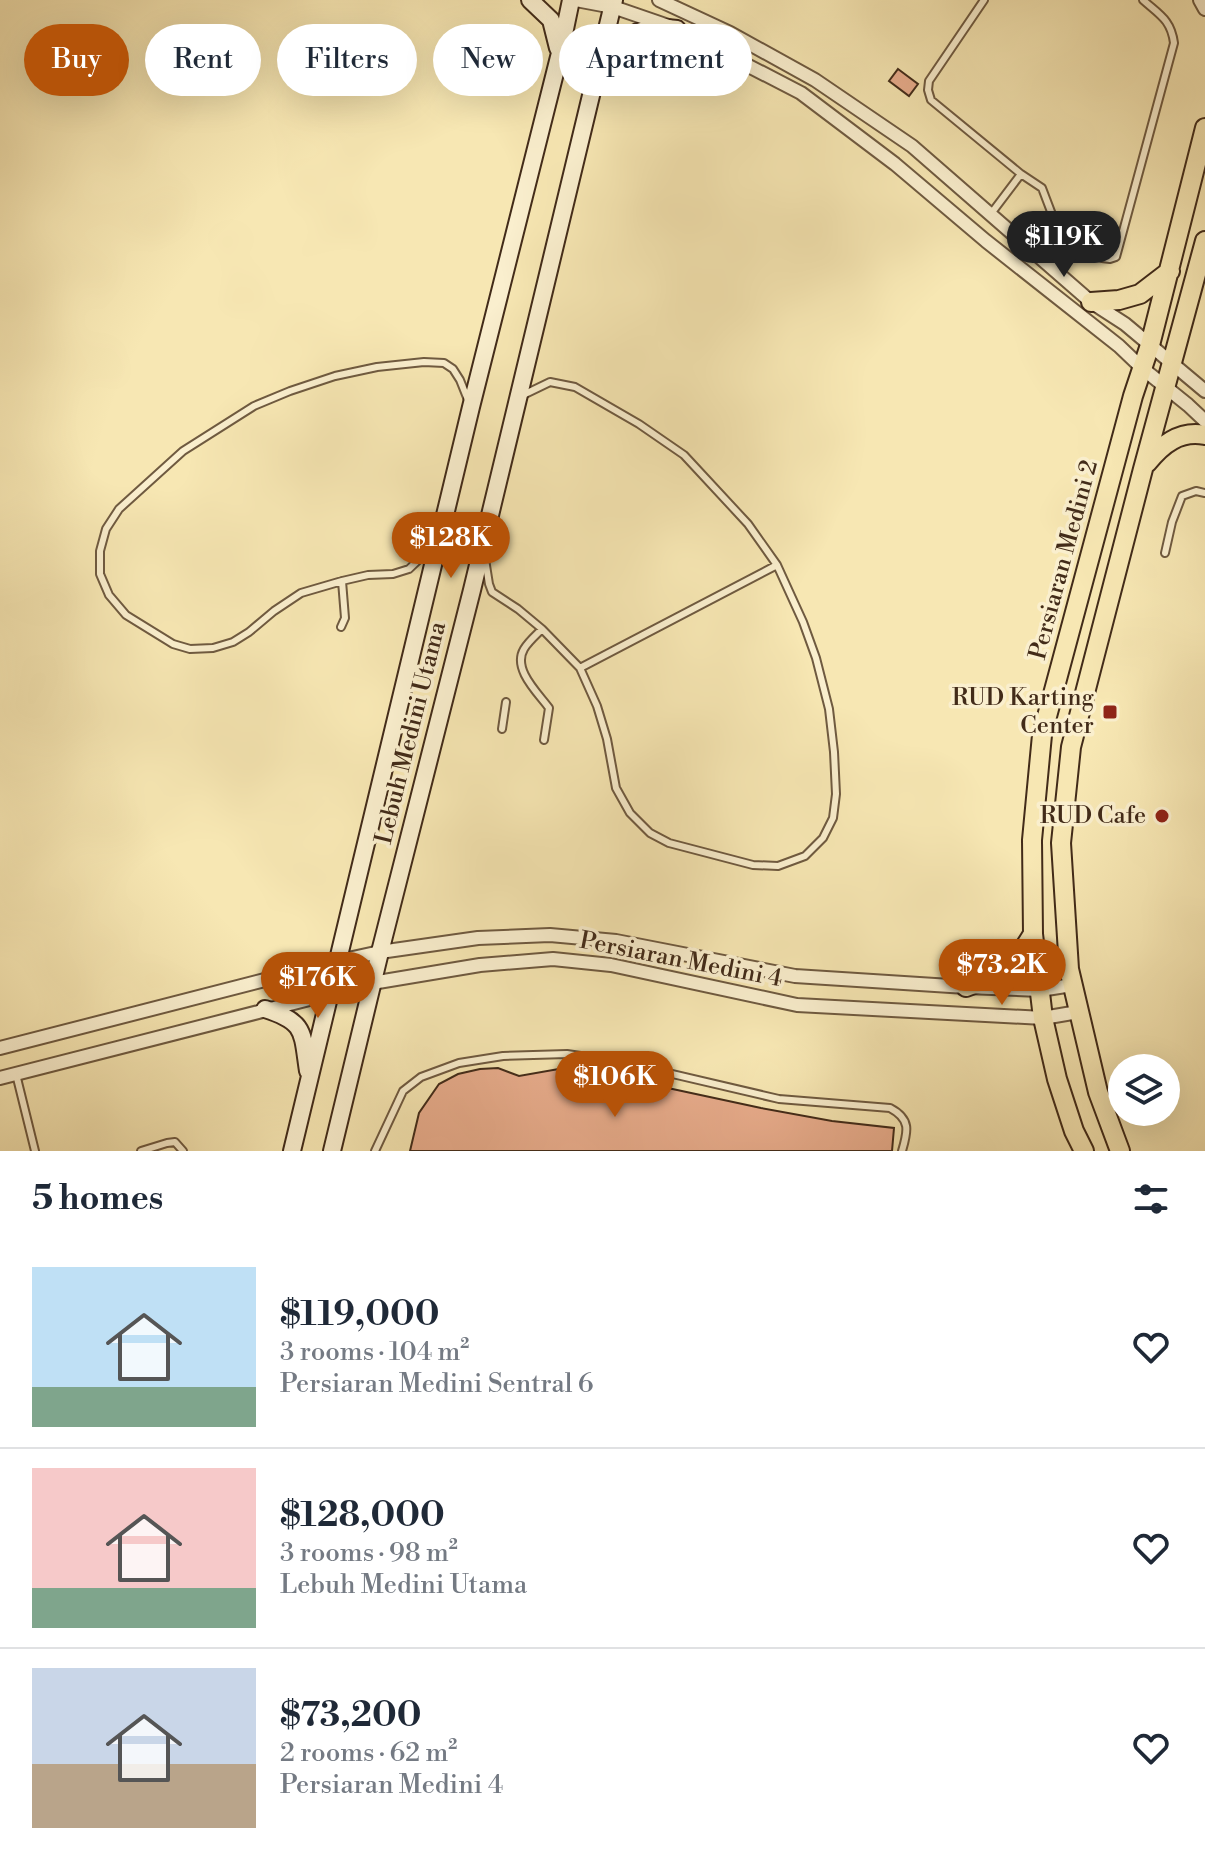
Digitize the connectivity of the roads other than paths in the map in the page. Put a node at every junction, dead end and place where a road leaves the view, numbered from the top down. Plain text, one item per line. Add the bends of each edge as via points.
1 (530, 0) edge
2 (574, 0) edge
3 (659, 0) edge
4 (984, 0) edge
5 (1143, 0) edge
6 (1200, 0) edge
7 (614, 3) edge
8 (1205, 9) edge
9 (568, 24) edge
10 (609, 24) edge
11 (665, 24) edge
12 (559, 49) edge
13 (559, 57) edge
14 (752, 68) edge
15 (591, 96) edge
16 (1205, 128) edge
17 (1021, 174) junction
18 (990, 215) junction
19 (1205, 241) edge
20 (1170, 271) junction
21 (1091, 302) junction
22 (1150, 345) junction
23 (1172, 362) junction
24 (1142, 368) junction
25 (1165, 387) junction
26 (1205, 391) edge
27 (520, 397) junction
28 (471, 407) junction
29 (1205, 421) edge
30 (1205, 435) edge
31 (1143, 469) junction
32 (1205, 493) edge
33 (440, 540) junction
34 (483, 547) junction
35 (1165, 553) dead end
36 (777, 565) junction
37 (342, 581) junction
38 (341, 627) dead end
39 (542, 629) junction
40 (580, 668) junction
41 (506, 702) dead end
42 (502, 729) dead end
43 (544, 740) dead end
44 (1033, 934) junction
45 (380, 952) junction
46 (339, 961) junction
47 (372, 983) junction
48 (1072, 985) junction
49 (966, 987) junction
50 (1040, 990) junction
51 (331, 993) junction
52 (265, 1009) junction
53 (1078, 1012) junction
54 (1043, 1018) junction
55 (0, 1048) edge
56 (16, 1074) junction
57 (0, 1078) edge
58 (310, 1080) junction
59 (156, 1149) edge
60 (35, 1151) edge
61 (141, 1151) edge
62 (183, 1151) edge
63 (292, 1151) edge
64 (332, 1151) edge
65 (375, 1151) edge
66 (902, 1151) edge
67 (1084, 1151) edge
68 (1120, 1151) edge

1 - 12 main road via 551,20
2 - 7 street
2 - 9 main road, Lebuh Medini Utama
3 - 18 street via 815,80 912,146
4 - 17 lane via 928,90 931,100
5 - 17 lane via 1164,18 1174,43 1116,257 1102,258 1053,217 1042,188
6 - 8 street
7 - 10 main road, Lebuh Medini Utama
7 - 11 street
13 - 28 main road, Lebuh Medini Utama
14 - 24 street via 801,93 895,164
15 - 27 main road, Lebuh Medini Utama
16 - 20 main road, Persiaran Medini 2
17 - 18 lane
18 - 21 street
19 - 23 main road
20 - 21 main road via 1140,294
20 - 22 main road, Persiaran Medini 2
21 - 22 street
22 - 23 street
22 - 24 main road, Persiaran Medini 2
23 - 25 main road
23 - 26 street
24 - 25 street
24 - 44 main road, Persiaran Medini 2 via 1042,735 1032,840
25 - 29 street
25 - 31 main road
27 - 34 main road, Lebuh Medini Utama
27 - 36 lane via 550,382 575,387 639,424 684,455 748,524
28 - 33 main road, Lebuh Medini Utama
28 - 37 lane via 460,380 444,363 377,367 290,391 254,406 183,451 119,509 100,551 100,574 126,615 190,649 233,642 301,593
30 - 31 main road via 1172,439
31 - 48 main road via 1071,747 1061,843
32 - 35 lane via 1182,496
33 - 37 lane via 409,569
33 - 46 main road, Lebuh Medini Utama
34 - 39 lane via 492,592
34 - 45 main road, Lebuh Medini Utama
36 - 40 lane
36 - 40 lane via 816,658 834,752 833,818 805,856 778,866 753,865 650,833 616,788 607,739
37 - 38 lane
39 - 40 lane
39 - 43 lane via 524,648 520,663 549,708
41 - 42 lane
44 - 49 main road via 1003,972
44 - 50 main road, Persiaran Medini 2
45 - 46 street, Persiaran Medini 4
45 - 47 main road, Lebuh Medini Utama
45 - 49 street, Persiaran Medini 4 via 478,938 550,935 616,941 795,976
46 - 51 main road, Lebuh Medini Utama
46 - 55 street, Persiaran Medini 4
47 - 51 street, Persiaran Medini 4
47 - 54 street, Persiaran Medini 4 via 553,959 611,965 797,1005
47 - 64 main road, Lebuh Medini Utama
48 - 50 street, Persiaran Medini 4
48 - 53 main road
49 - 50 street, Persiaran Medini 4
50 - 54 main road, Persiaran Medini 2
51 - 52 street, Persiaran Medini 4
51 - 58 main road, Lebuh Medini Utama
52 - 56 street, Persiaran Medini 4
52 - 58 main road via 299,1027
53 - 54 street, Persiaran Medini 4
53 - 68 main road
54 - 67 main road, Persiaran Medini 2 via 1057,1079
56 - 57 street, Persiaran Medini 4
56 - 60 lane
58 - 63 main road, Lebuh Medini Utama
59 - 61 lane
59 - 62 lane via 175,1142
65 - 66 lane via 403,1091 421,1077 459,1063 503,1056 567,1054 779,1099 890,1108 906,1125

